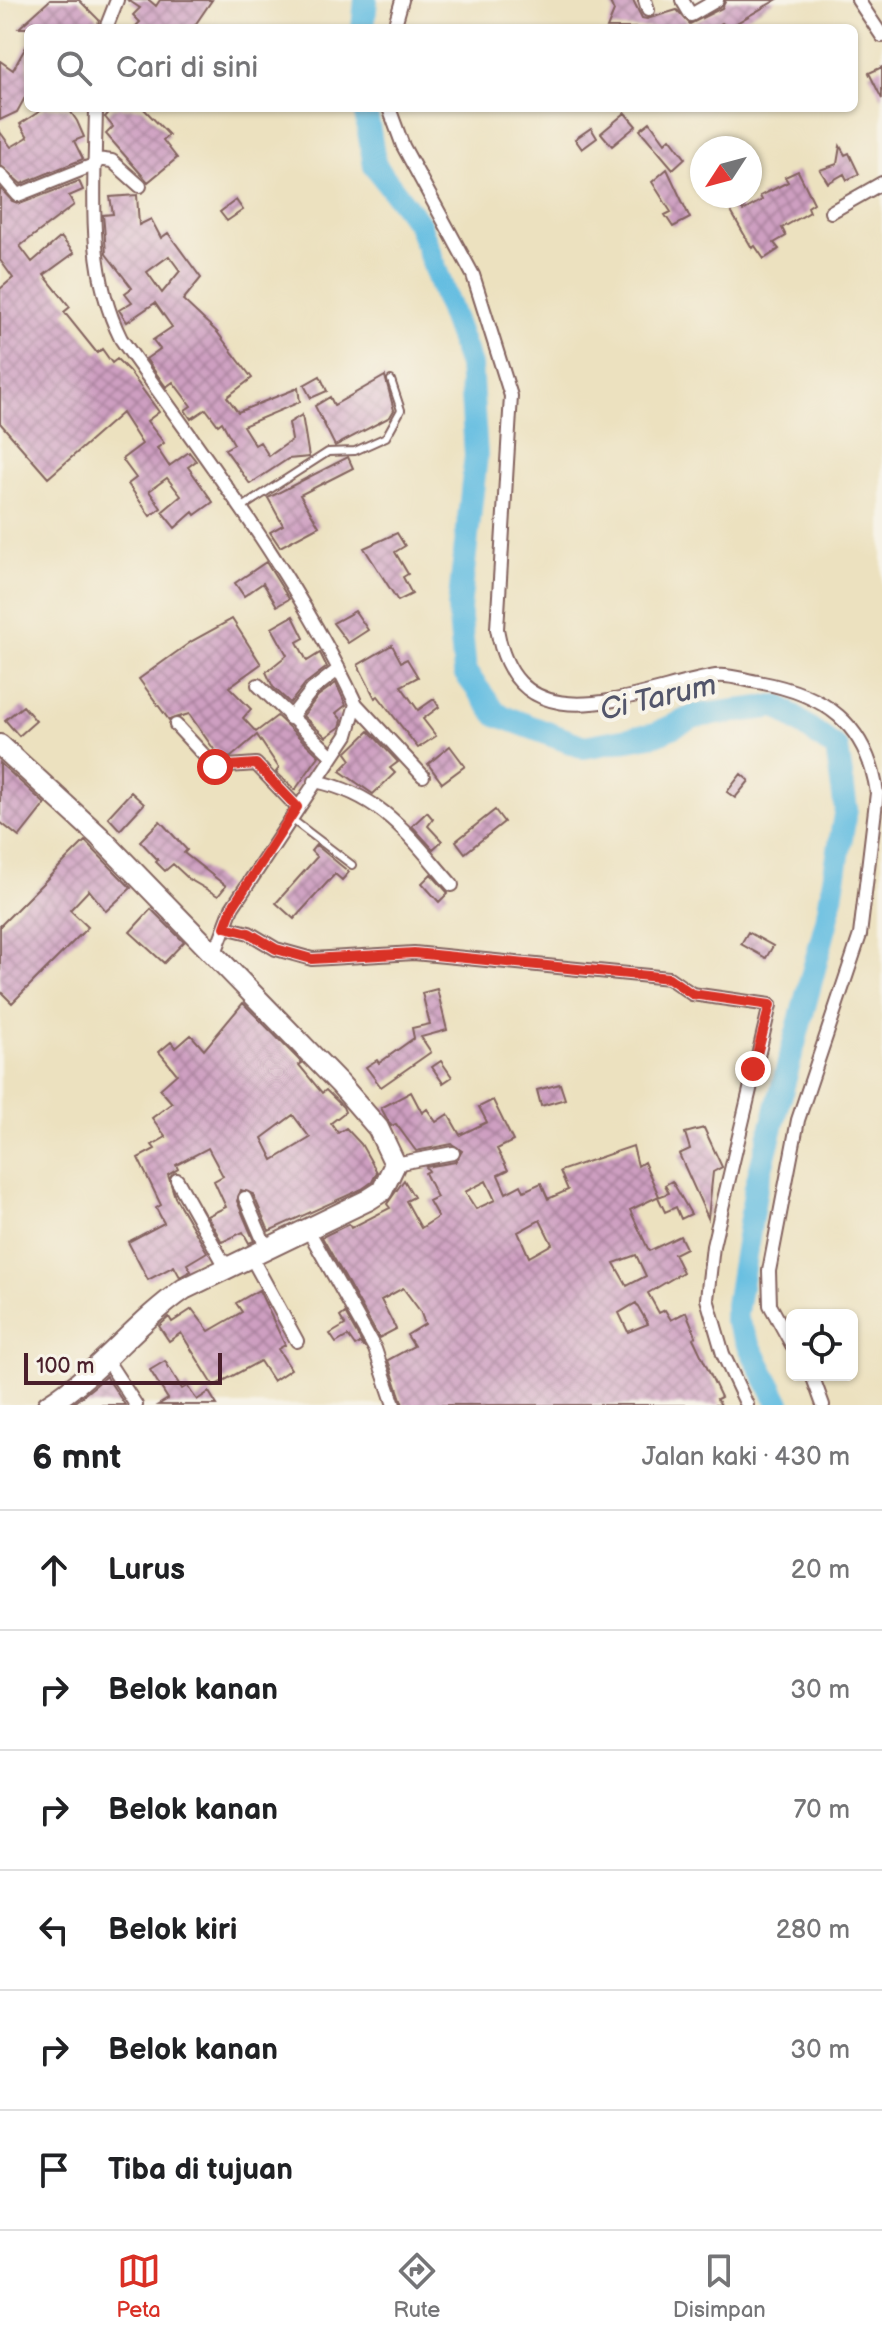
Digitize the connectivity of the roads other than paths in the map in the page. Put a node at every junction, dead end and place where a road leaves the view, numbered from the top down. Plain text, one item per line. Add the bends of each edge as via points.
1 (117, 0) edge
2 (402, 0) edge
3 (682, 0) edge
4 (717, 0) edge
5 (858, 0) edge
6 (108, 24) edge
7 (395, 24) edge
8 (882, 36) edge
9 (96, 112) edge
10 (390, 112) edge
11 (96, 161) junction
12 (0, 174) edge
13 (882, 183) edge
14 (140, 186) dead end
15 (831, 212) dead end
16 (391, 380) dead end
17 (241, 508) junction
18 (339, 669) junction
19 (258, 685) dead end
20 (356, 704) junction
21 (290, 718) junction
22 (176, 725) dead end
23 (0, 745) edge
24 (332, 756) junction
25 (423, 776) dead end
26 (315, 781) junction
27 (294, 812) junction
28 (352, 865) dead end
29 (452, 885) dead end
30 (225, 927) junction
31 (215, 953) junction
32 (453, 1153) dead end
33 (395, 1164) junction
34 (177, 1180) dead end
35 (245, 1198) dead end
36 (307, 1228) junction
37 (258, 1251) junction
38 (226, 1267) junction
39 (786, 1334) edge
40 (297, 1341) dead end
41 (106, 1359) junction
42 (816, 1381) edge
43 (55, 1403) edge
44 (136, 1405) edge
45 (394, 1405) edge
46 (747, 1405) edge
47 (823, 1405) edge

1 - 6 street
2 - 7 street
3 - 4 street via 687,13 695,15
5 - 8 street
9 - 11 street
10 - 39 street via 403,146 473,275 511,396 497,629 501,656 513,675 543,697 578,706 719,675 784,687 813,696 845,720 865,747 875,773 860,935 798,1120 769,1271 770,1305
11 - 12 street via 18,195
11 - 14 street via 112,161
11 - 17 street via 95,245 110,316
13 - 15 street
16 - 17 lane via 401,410 386,437 355,451 328,452
17 - 18 street
18 - 20 street
18 - 21 street via 312,690
19 - 21 street
20 - 24 street via 347,735
20 - 25 street
21 - 24 street
22 - 27 street via 215,767 251,762 260,766
23 - 31 main road
24 - 26 street
26 - 27 street
26 - 29 street via 384,809
27 - 28 lane
27 - 30 street
30 - 31 street
30 - 46 street via 312,959 414,953 669,978 692,994 770,1005 713,1246 707,1299 723,1354
31 - 33 main road via 378,1128
32 - 33 street
33 - 36 main road via 382,1191
34 - 38 street
35 - 37 street
36 - 37 main road
36 - 45 street via 375,1349
37 - 38 main road
37 - 40 street
38 - 41 main road via 166,1301
41 - 43 main road
41 - 44 street
42 - 47 street

